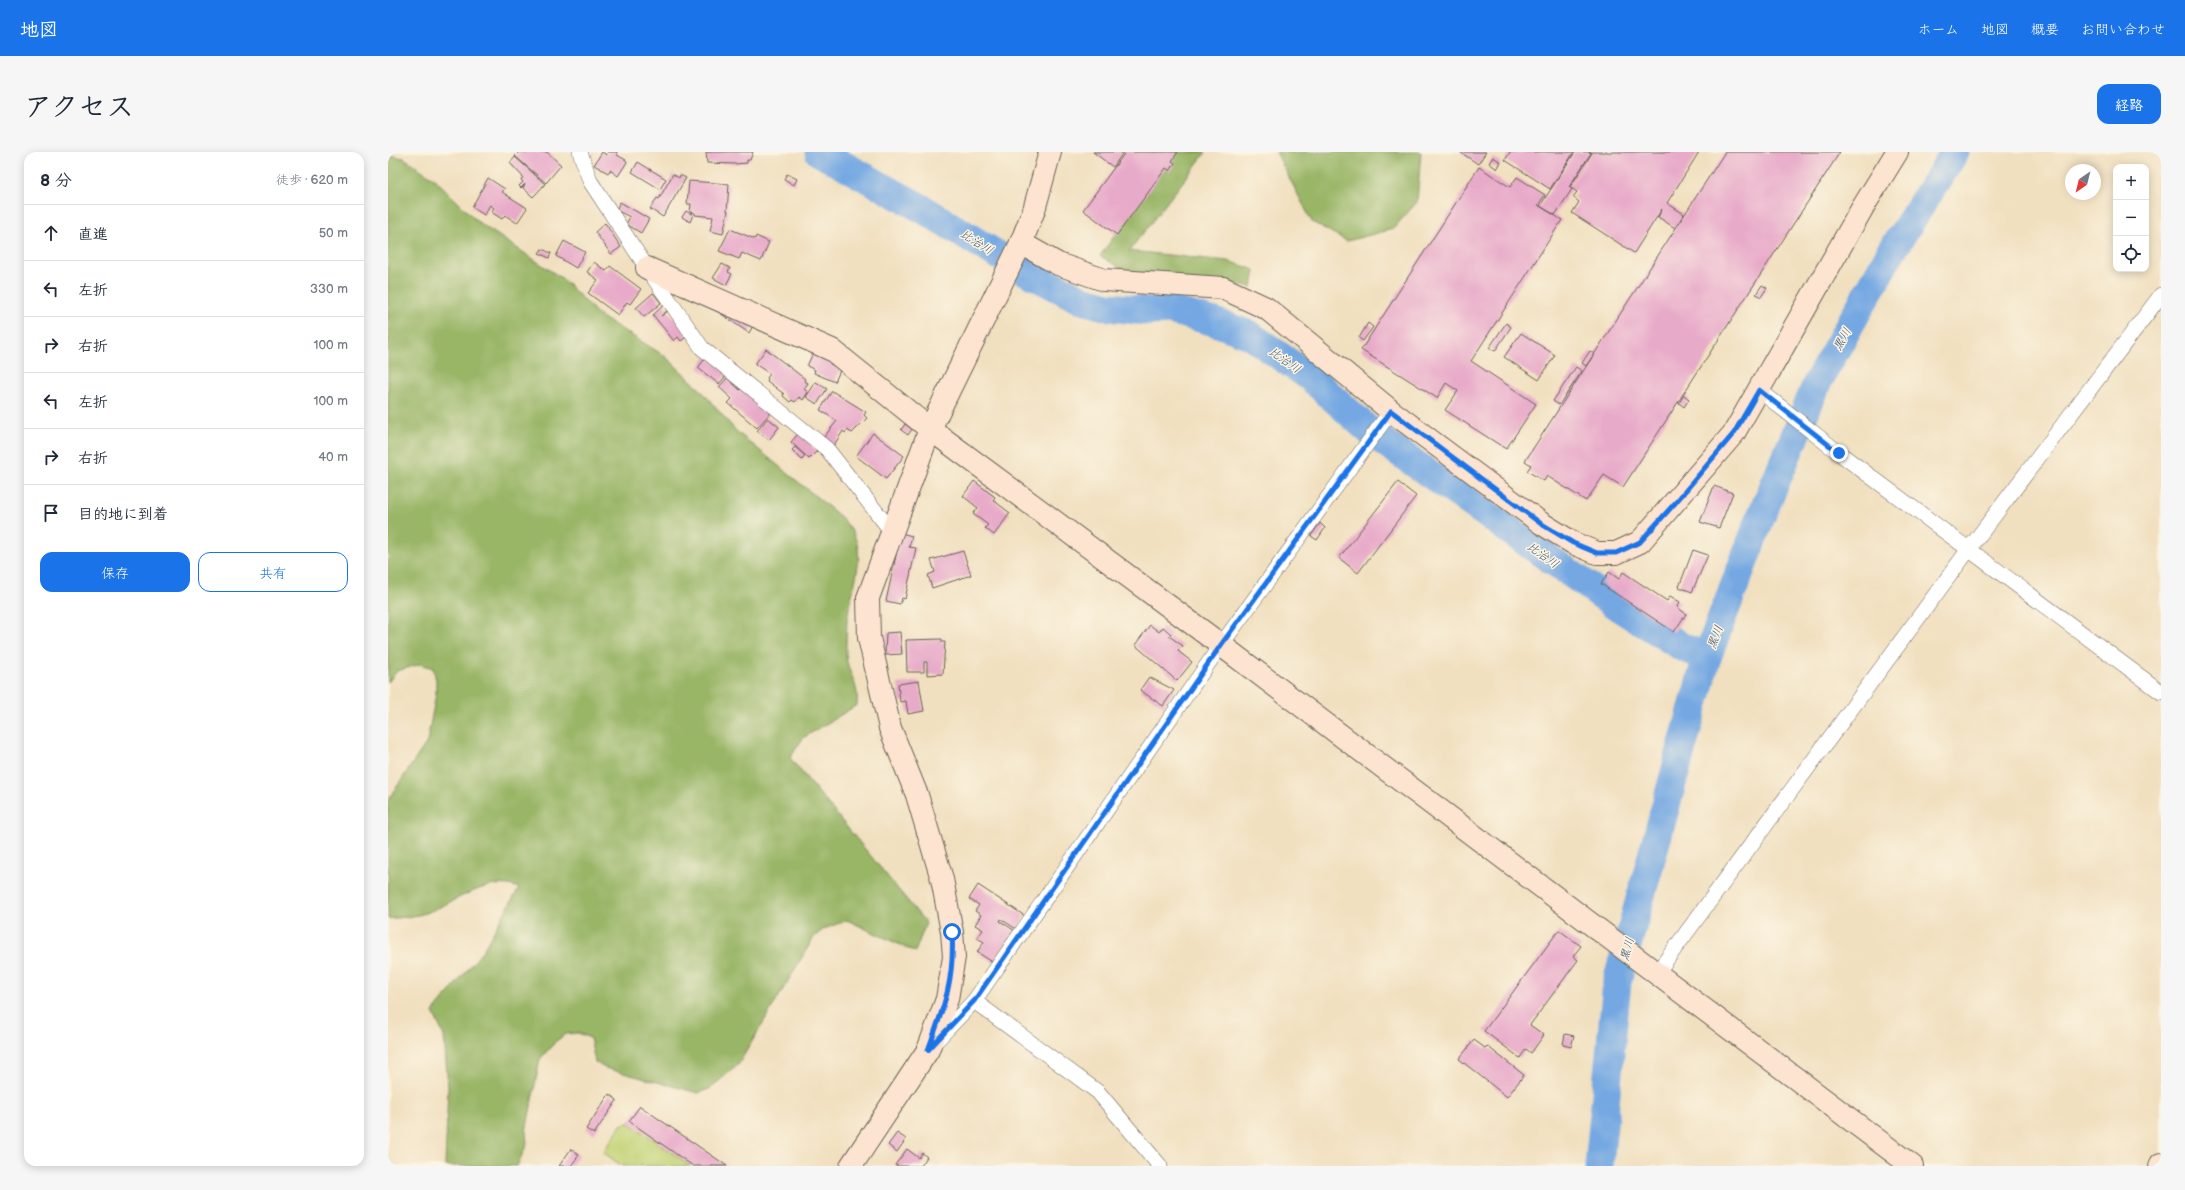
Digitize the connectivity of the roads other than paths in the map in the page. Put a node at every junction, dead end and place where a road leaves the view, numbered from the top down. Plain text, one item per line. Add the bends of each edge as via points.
1 (580, 152) edge
2 (1050, 152) edge
3 (1897, 152) edge
4 (1021, 244) junction
5 (647, 268) junction
6 (2161, 295) edge
7 (1764, 394) junction
8 (1391, 411) junction
9 (930, 429) junction
10 (892, 532) junction
11 (1968, 549) junction
12 (1221, 645) junction
13 (2161, 692) edge
14 (1656, 974) junction
15 (974, 1001) junction
16 (928, 1050) junction
17 (851, 1166) edge
18 (1160, 1166) edge
19 (1912, 1166) edge

1 - 5 street via 590,181
2 - 4 street via 1034,210
3 - 7 street via 1863,207
4 - 8 street via 1058,264 1104,280 1223,288 1266,308
4 - 9 street
5 - 9 street via 832,350
5 - 10 street via 702,348 827,449
6 - 11 street
7 - 8 street via 1734,433 1640,542 1616,553 1597,553 1573,543 1540,523
7 - 11 street
8 - 12 street
9 - 10 street
9 - 12 street
10 - 16 street via 868,598 869,638 890,728 918,795 942,879 954,957 947,999
11 - 13 street
11 - 14 street
12 - 14 street
12 - 15 street
14 - 19 street
15 - 16 street
15 - 18 street via 1098,1092
16 - 17 street

